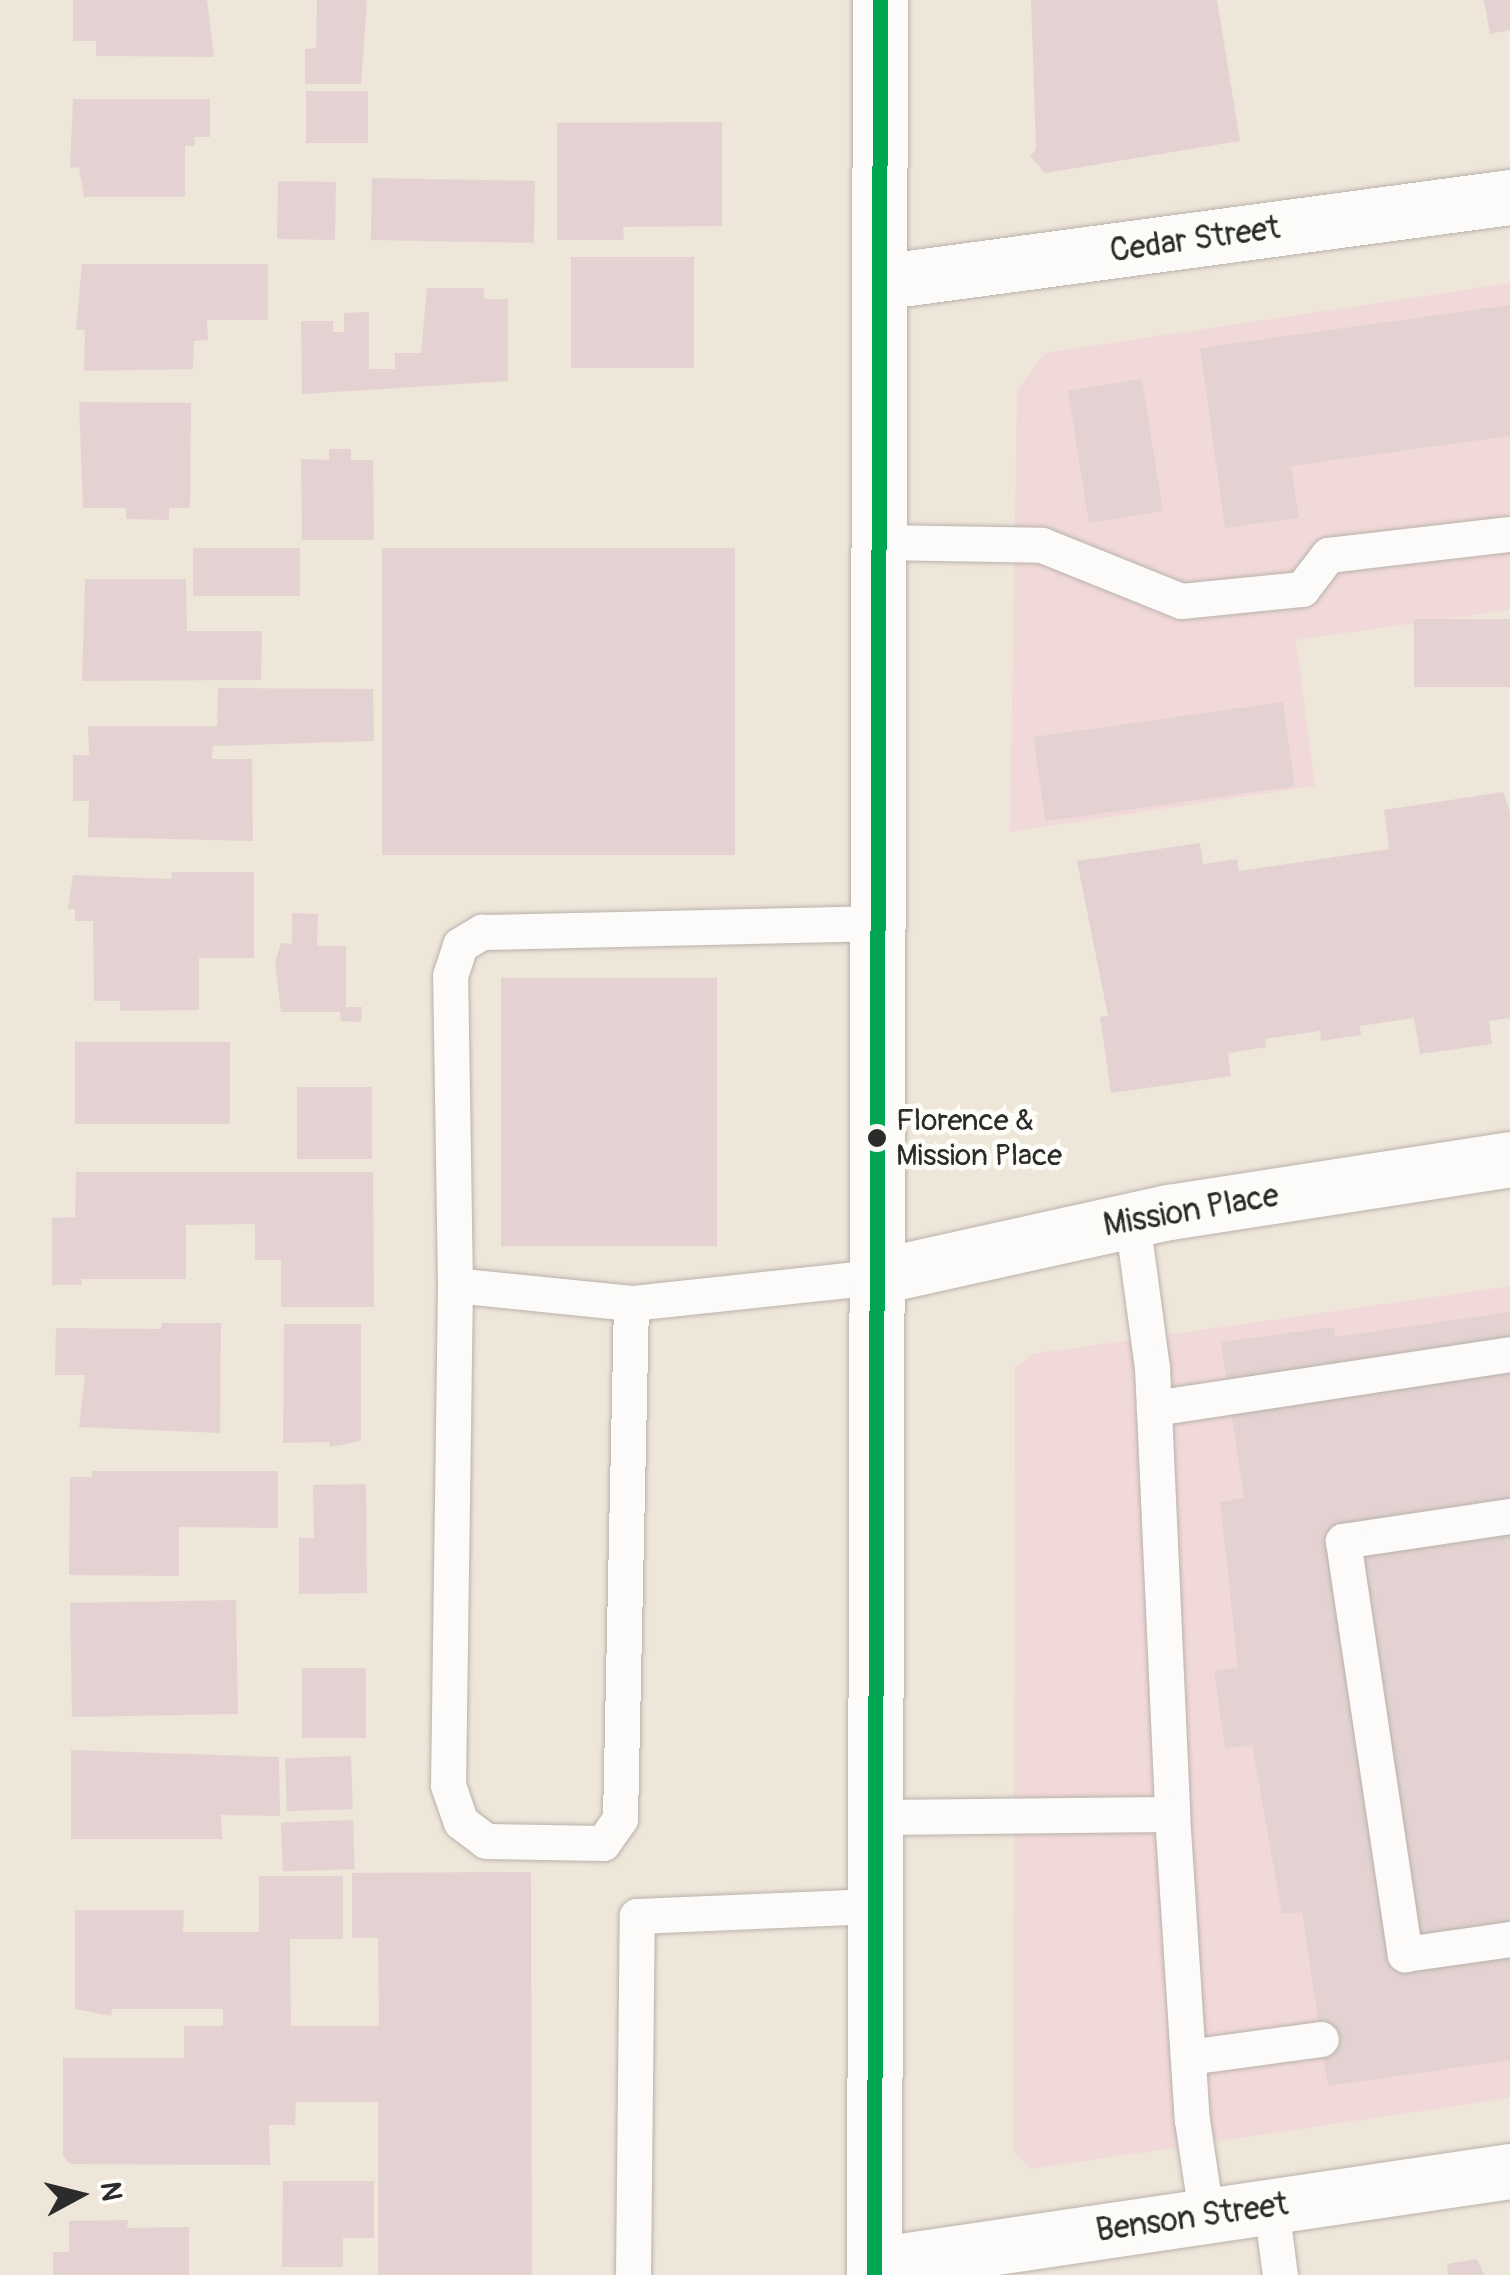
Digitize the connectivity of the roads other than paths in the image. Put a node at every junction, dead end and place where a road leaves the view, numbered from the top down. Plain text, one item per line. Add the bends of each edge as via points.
1 (880, 0) edge
2 (1510, 197) edge
3 (879, 282) junction
4 (1510, 534) edge
5 (878, 542) junction
6 (876, 923) junction
7 (1510, 1159) edge
8 (1132, 1220) junction
9 (875, 1277) junction
10 (454, 1286) junction
11 (631, 1303) junction
12 (1510, 1354) edge
13 (1154, 1408) junction
14 (1510, 1516) edge
15 (1172, 1814) junction
16 (875, 1817) junction
17 (874, 1906) junction
18 (1510, 1939) edge
19 (1321, 2039) dead end
20 (1188, 2057) junction
21 (1510, 2171) edge
22 (1271, 2206) junction
23 (1206, 2214) junction
24 (874, 2270) edge
25 (633, 2275) edge
26 (1280, 2275) edge

1 - 3 main road
2 - 3 main road, Cedar Street
3 - 5 main road
4 - 5 lane via 1328,555 1302,589 1181,601 1042,545
5 - 6 main road
6 - 9 main road
6 - 10 lane via 482,932 460,945 450,976
7 - 8 main road, Mission Place
8 - 9 main road, Mission Place
8 - 13 lane
9 - 11 lane
9 - 16 main road
10 - 11 lane
10 - 11 lane via 448,1785 461,1822 486,1841 603,1843 620,1819
12 - 13 lane
13 - 15 lane
14 - 18 lane via 1344,1542 1406,1954
15 - 16 lane
15 - 20 lane
16 - 17 main road
17 - 24 main road
17 - 25 lane via 637,1916
19 - 20 lane
20 - 23 lane
21 - 22 main road, Benson Street
22 - 23 main road, Benson Street
22 - 26 lane
23 - 24 main road, Benson Street

